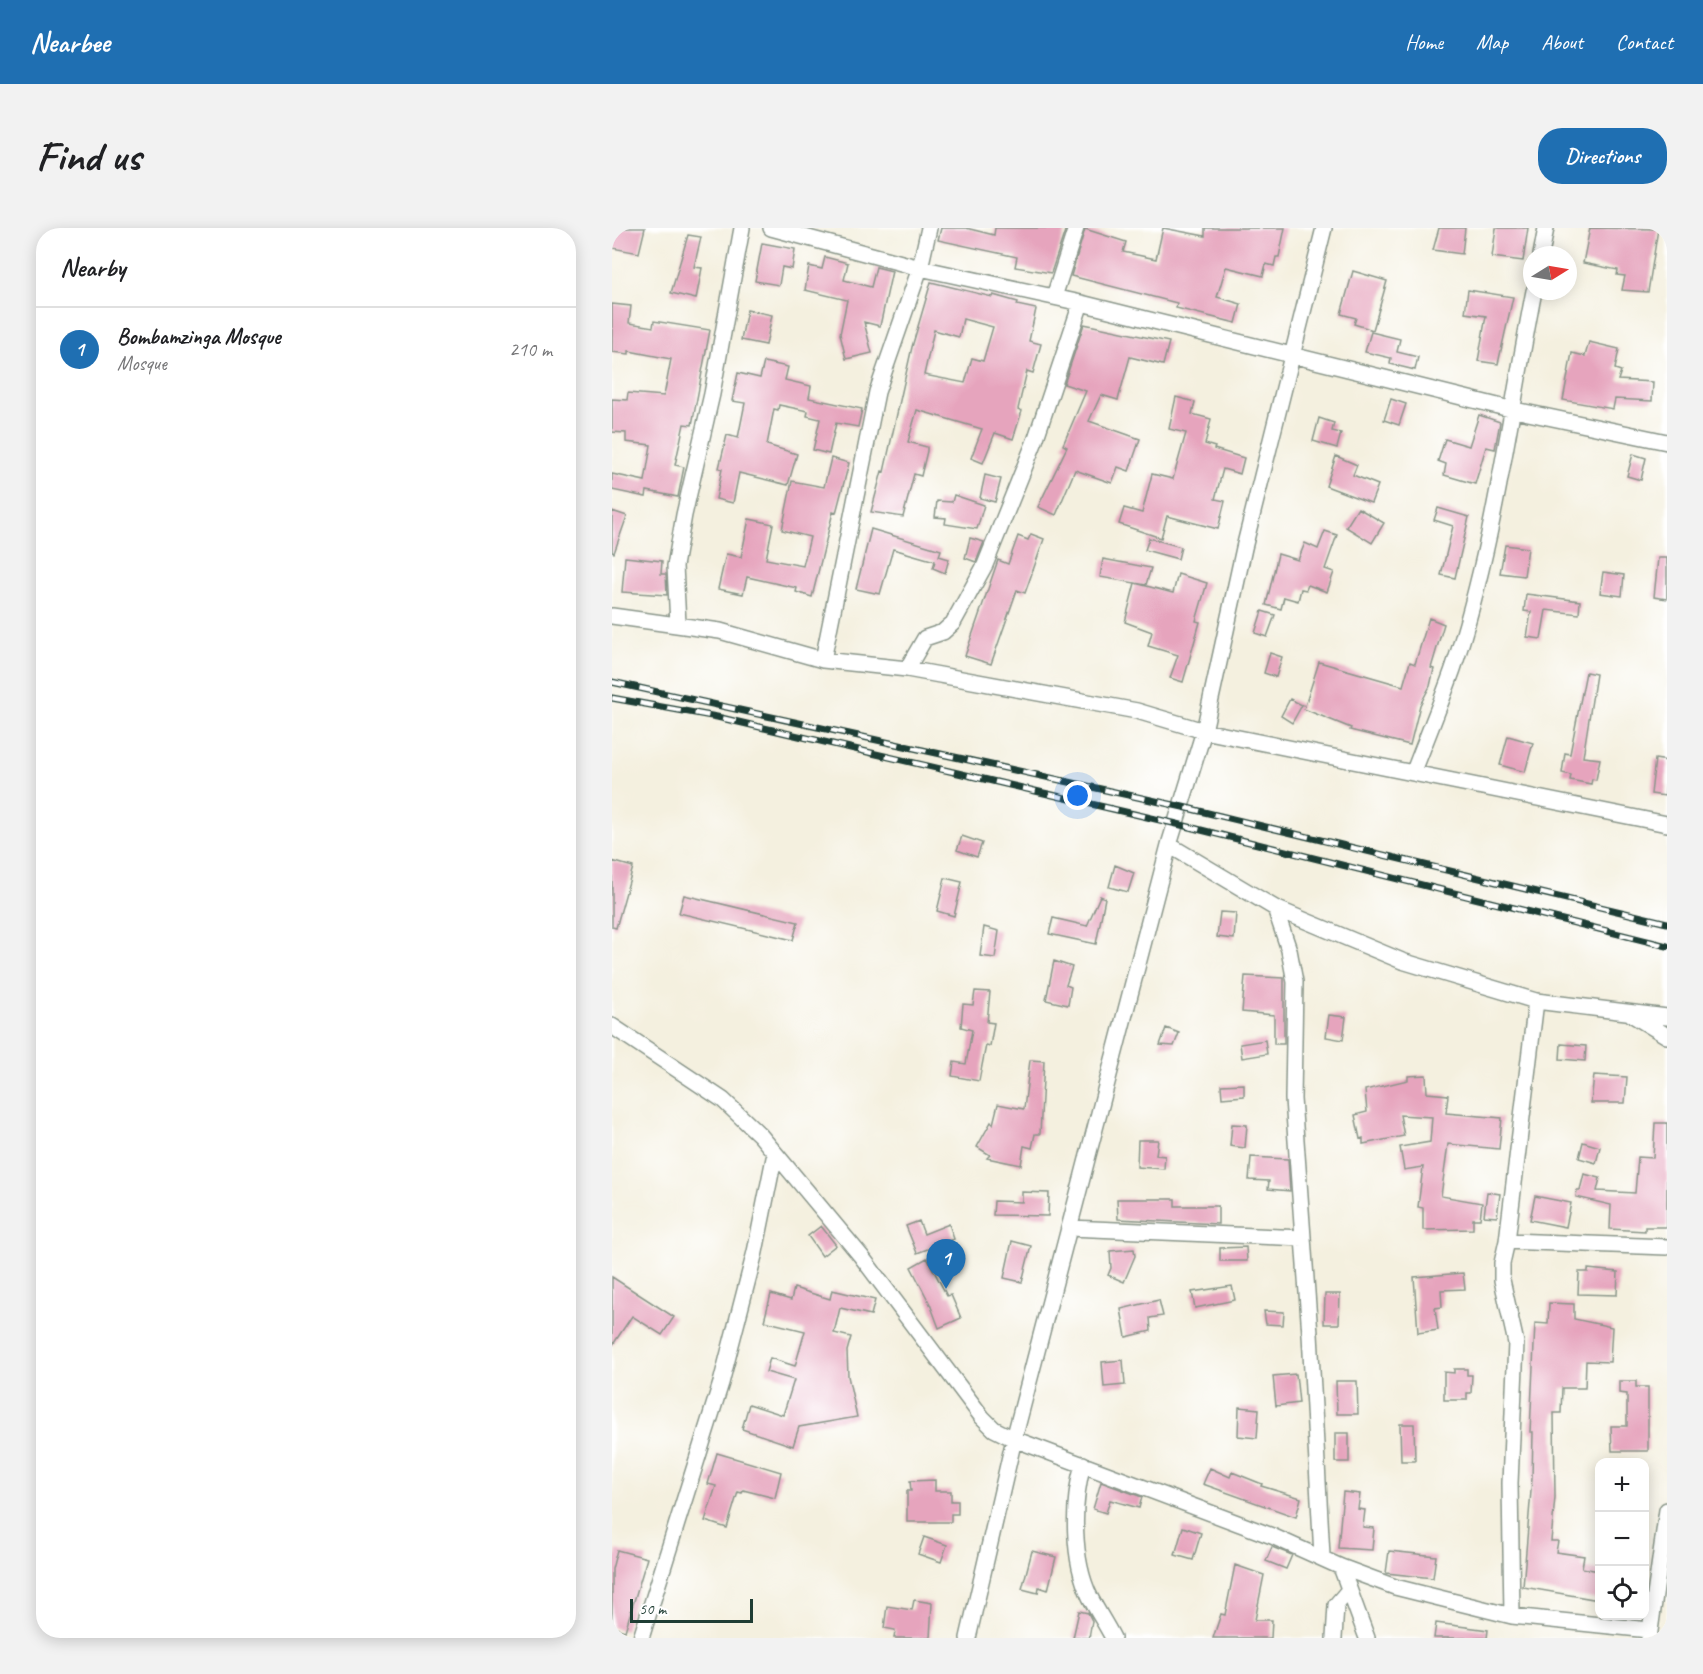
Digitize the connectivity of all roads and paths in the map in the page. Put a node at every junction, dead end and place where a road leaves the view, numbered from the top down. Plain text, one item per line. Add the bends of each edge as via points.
1 (742, 228) edge
2 (771, 228) edge
3 (929, 228) edge
4 (1076, 228) edge
5 (1324, 228) edge
6 (1546, 228) edge
7 (1543, 246) edge
8 (920, 268) junction
9 (1054, 297) junction
10 (1532, 300) edge
11 (1081, 303) junction
12 (1292, 355) junction
13 (1510, 409) junction
14 (1667, 442) edge
15 (612, 616) edge
16 (678, 624) junction
17 (823, 660) junction
18 (908, 669) junction
19 (1204, 731) junction
20 (1414, 771) junction
21 (1667, 824) edge
22 (1169, 845) junction
23 (1275, 908) junction
24 (1536, 1001) junction
25 (1630, 1013) junction
26 (1667, 1017) edge
27 (612, 1026) edge
28 (1667, 1036) edge
29 (775, 1153) junction
30 (1070, 1228) junction
31 (1303, 1238) junction
32 (1507, 1241) junction
33 (1667, 1247) edge
34 (1014, 1439) junction
35 (1083, 1464) junction
36 (1667, 1510) edge
37 (1322, 1556) junction
38 (1341, 1567) junction
39 (1348, 1591) junction
40 (1512, 1616) junction
41 (1649, 1634) edge
42 (641, 1638) edge
43 (968, 1638) edge
44 (1113, 1638) edge
45 (1334, 1638) edge
46 (1367, 1638) edge

1 - 16 street via 675,566
2 - 8 street
3 - 8 street
4 - 9 street
5 - 12 street
6 - 7 street
8 - 9 street
8 - 17 street via 877,393
9 - 11 street
10 - 13 street
11 - 12 street
11 - 18 street via 1035,441 985,565 953,623 943,632 925,638
12 - 13 street
12 - 19 street
13 - 14 street
13 - 20 street via 1478,579 1453,668
15 - 16 street
16 - 17 street via 720,631
17 - 18 street
18 - 19 street via 1137,711
19 - 20 street
19 - 22 street
20 - 21 street
22 - 23 street
22 - 30 street
23 - 24 street via 1402,961
23 - 31 street via 1295,982 1293,1099
24 - 25 street
24 - 32 street
25 - 26 street
25 - 28 street
27 - 29 street via 723,1100
29 - 34 street via 861,1256 982,1417 994,1430
29 - 42 street via 755,1252 721,1383
30 - 31 street
30 - 34 street
31 - 37 street
32 - 33 street
32 - 40 street via 1502,1280 1516,1343 1510,1483
34 - 35 street
34 - 43 street
35 - 37 street
35 - 44 street via 1074,1506 1083,1577 1089,1596
36 - 41 street
37 - 38 street
38 - 39 street
38 - 40 street via 1430,1598
39 - 45 street via 1336,1605
39 - 46 street
40 - 41 street

